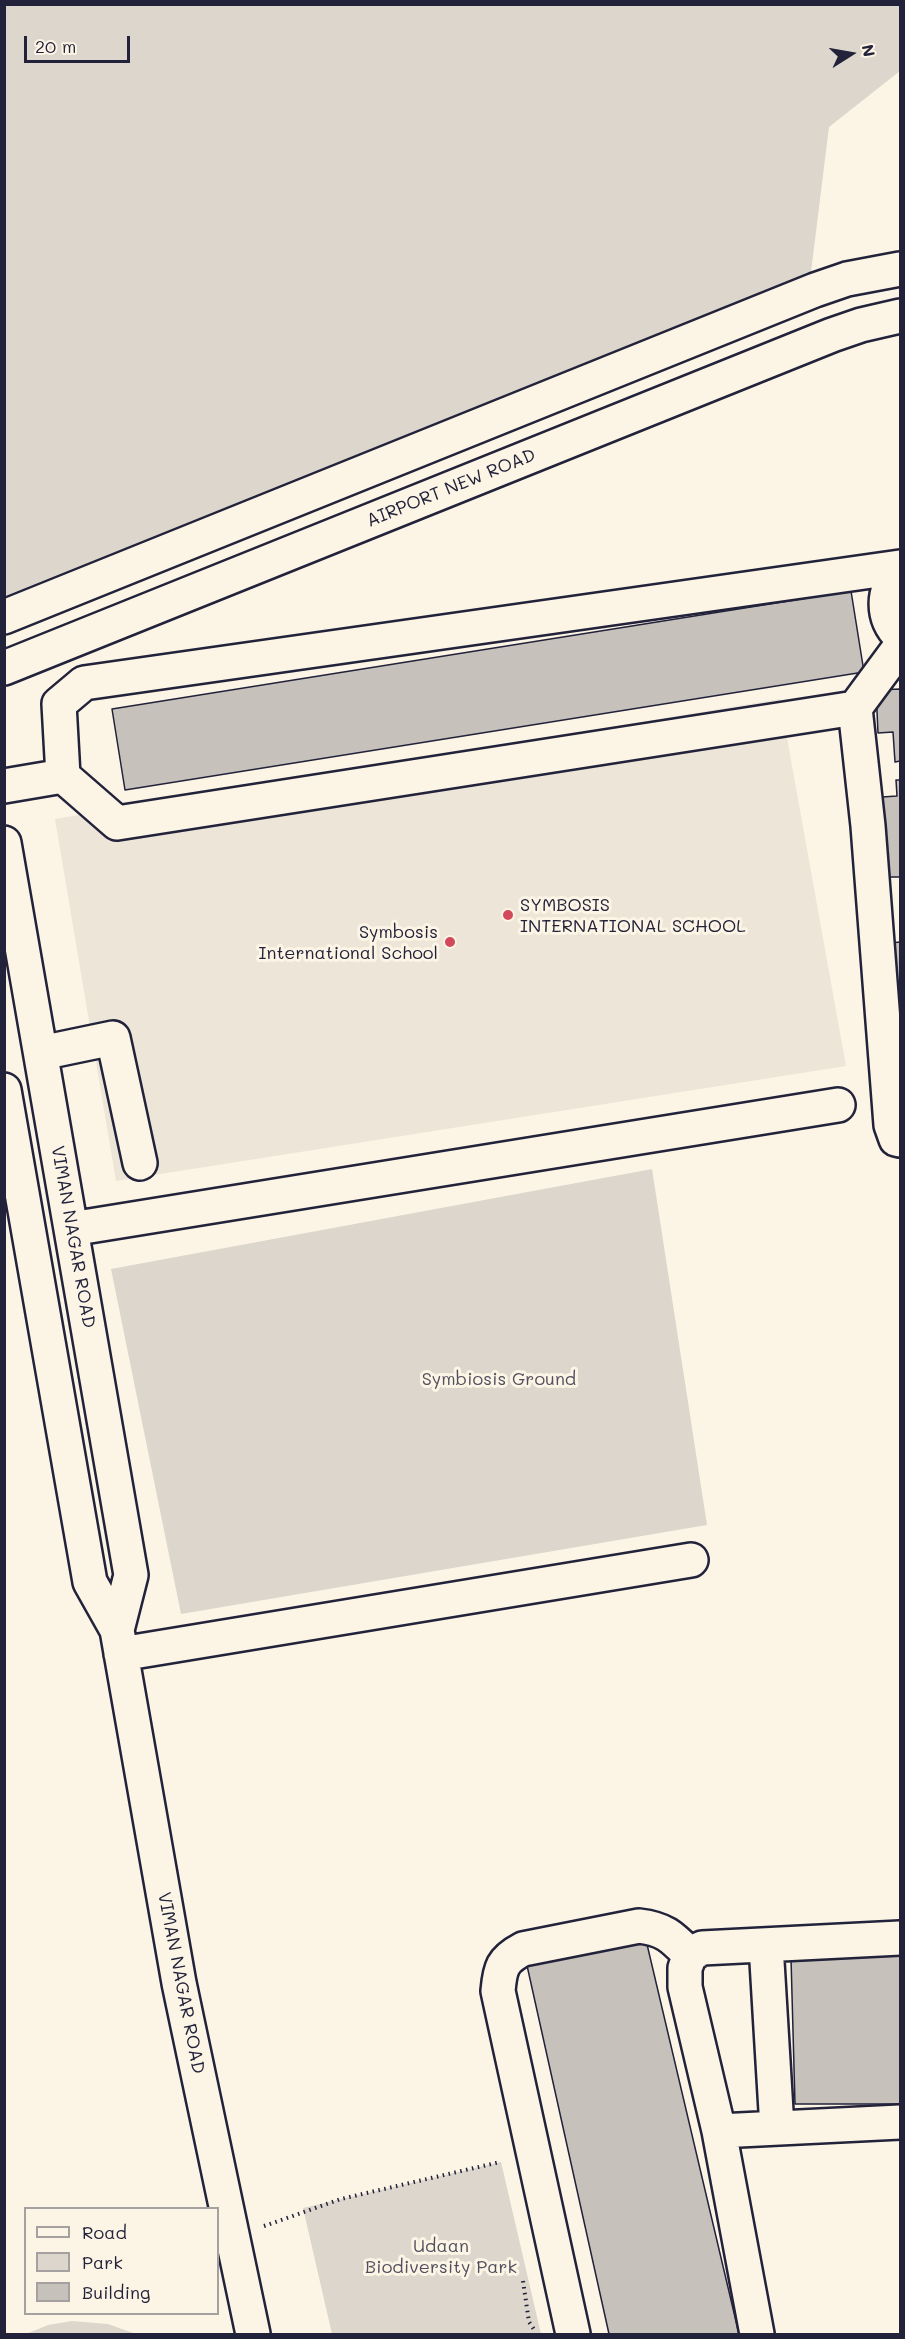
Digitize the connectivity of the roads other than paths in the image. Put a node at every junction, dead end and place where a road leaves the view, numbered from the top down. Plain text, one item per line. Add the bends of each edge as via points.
1 (900, 269) edge
2 (900, 316) edge
3 (900, 567) edge
4 (900, 573) edge
5 (4, 617) edge
6 (900, 636) edge
7 (900, 647) edge
8 (4, 668) edge
9 (855, 708) junction
10 (63, 776) junction
11 (4, 786) edge
12 (4, 843) edge
13 (41, 1053) junction
14 (4, 1090) edge
15 (838, 1105) dead end
16 (900, 1140) edge
17 (140, 1163) dead end
18 (71, 1229) junction
19 (17, 1233) edge
20 (691, 1560) dead end
21 (119, 1642) junction
22 (900, 1938) edge
23 (766, 1945) junction
24 (690, 1955) junction
25 (900, 2122) edge
26 (777, 2128) junction
27 (718, 2131) junction
28 (254, 2334) edge
29 (573, 2334) edge
30 (757, 2334) edge

1 - 5 street via 815,290
2 - 8 street, AIRPORT NEW ROAD via 821,339
3 - 10 street via 84,683 59,704
4 - 6 street via 889,588 886,602 888,617
7 - 9 street
9 - 10 street via 117,823
9 - 16 street via 891,1125
10 - 11 street
12 - 13 street, VIMAN NAGAR ROAD
13 - 17 street via 113,1038
13 - 18 street, VIMAN NAGAR ROAD
14 - 19 street, VIMAN NAGAR ROAD
15 - 18 street
18 - 21 street, VIMAN NAGAR ROAD via 131,1575
19 - 21 street, VIMAN NAGAR ROAD via 90,1582
20 - 21 street
21 - 28 street, VIMAN NAGAR ROAD via 179,1983
22 - 23 street
23 - 24 street via 702,1948
23 - 26 street
24 - 27 street via 685,1987
24 - 29 street via 672,1936 657,1928 639,1926 523,1949 507,1957 500,1972 498,1991
25 - 26 street
26 - 27 street
27 - 30 street

